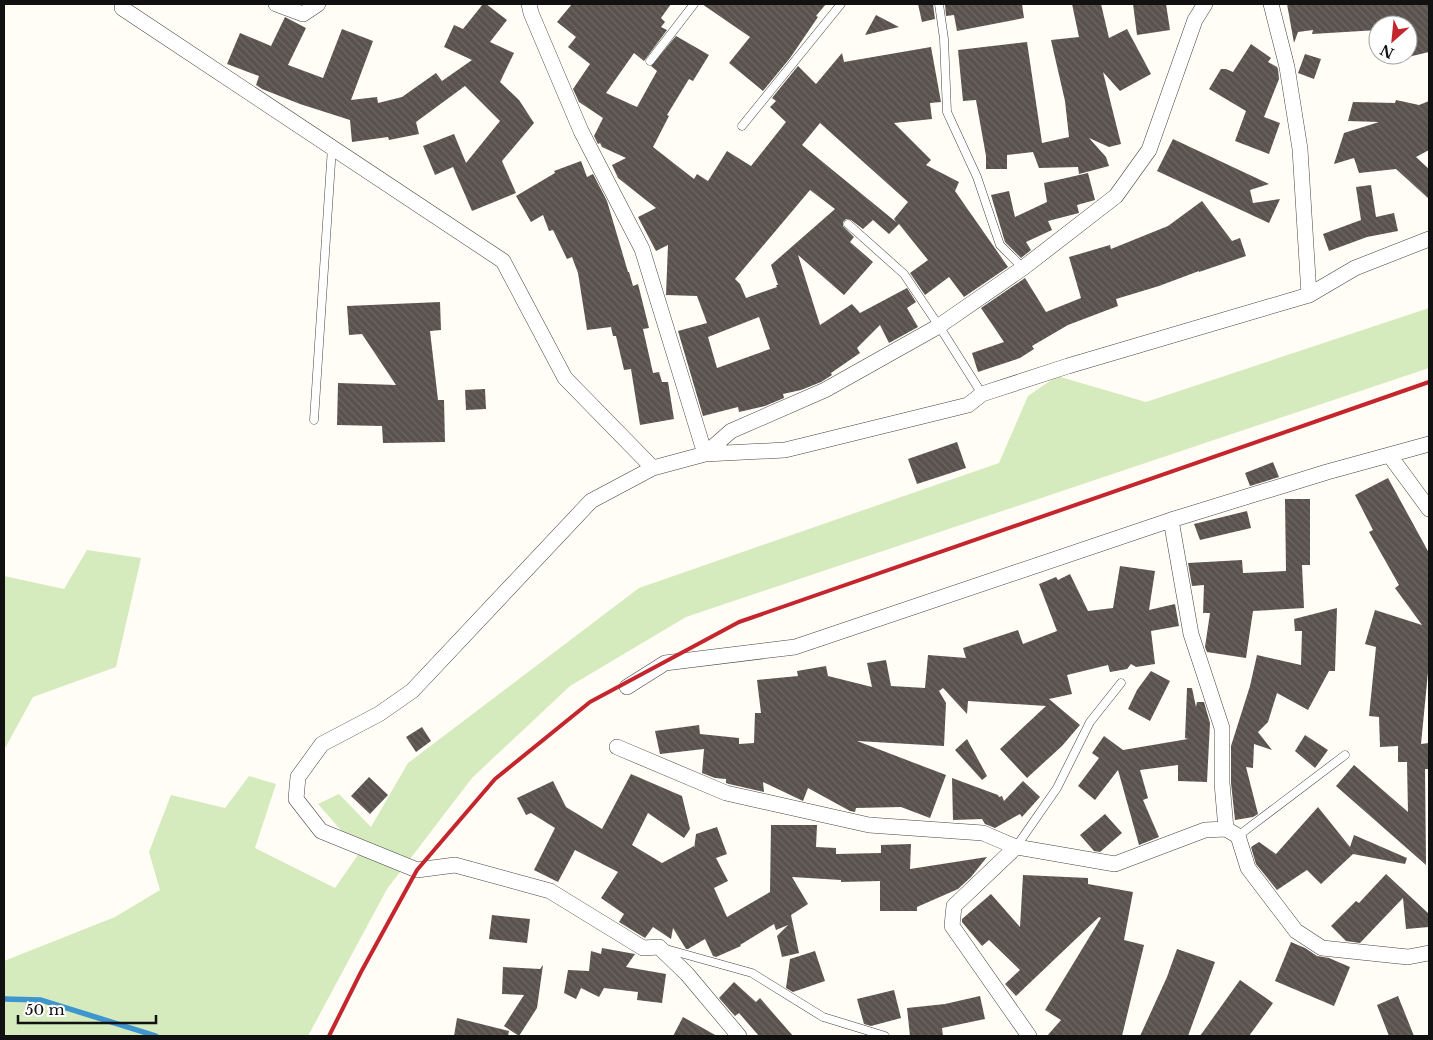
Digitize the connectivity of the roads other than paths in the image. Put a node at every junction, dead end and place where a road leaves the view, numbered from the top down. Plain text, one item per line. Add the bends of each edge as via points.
1 (276, 4) edge
2 (318, 4) edge
3 (529, 4) edge
4 (694, 4) edge
5 (841, 4) edge
6 (939, 4) edge
7 (1205, 4) edge
8 (1271, 4) edge
9 (122, 5) edge
10 (650, 61) dead end
11 (742, 126) dead end
12 (332, 147) junction
13 (848, 224) dead end
14 (1429, 239) edge
15 (1023, 268) junction
16 (1309, 295) junction
17 (939, 326) junction
18 (982, 394) junction
19 (314, 420) dead end
20 (1429, 444) edge
21 (705, 454) junction
22 (1390, 456) junction
23 (653, 468) junction
24 (1429, 509) edge
25 (1171, 520) junction
26 (1120, 683) dead end
27 (627, 687) dead end
28 (617, 747) dead end
29 (1345, 755) dead end
30 (1232, 832) junction
31 (1016, 847) junction
32 (659, 947) junction
33 (1429, 953) edge
34 (739, 1036) edge
35 (885, 1036) edge
36 (1029, 1036) edge

1 - 2 street via 303,14
3 - 21 street via 580,131 642,249
4 - 10 lane
5 - 11 lane
6 - 15 lane via 947,112 977,177 1000,245
7 - 15 street via 1195,20 1149,150 1116,196
8 - 16 street via 1287,67 1300,148
9 - 12 street
12 - 19 lane
12 - 23 street via 503,261 565,378
13 - 17 lane via 904,274
14 - 16 street via 1355,268
15 - 17 street
16 - 18 street
17 - 18 lane
17 - 21 street via 825,390 731,432
18 - 21 street via 968,405 785,450
20 - 22 street
21 - 23 street
22 - 24 street
22 - 25 street
23 - 32 street via 592,501 412,691 380,714 322,744 298,776 296,798 321,831 329,835 417,870 455,865 550,892 643,948
25 - 27 street via 795,647 665,663
25 - 30 street via 1191,634 1222,728 1222,783
26 - 31 lane via 1090,722 1057,788
28 - 31 street via 726,793 870,825 983,833
29 - 30 lane
30 - 31 street via 1204,830 1115,864
30 - 33 street via 1248,868 1296,931 1322,948 1408,956
31 - 36 street via 954,906 952,926
32 - 34 street
32 - 35 lane via 752,973 823,1017

